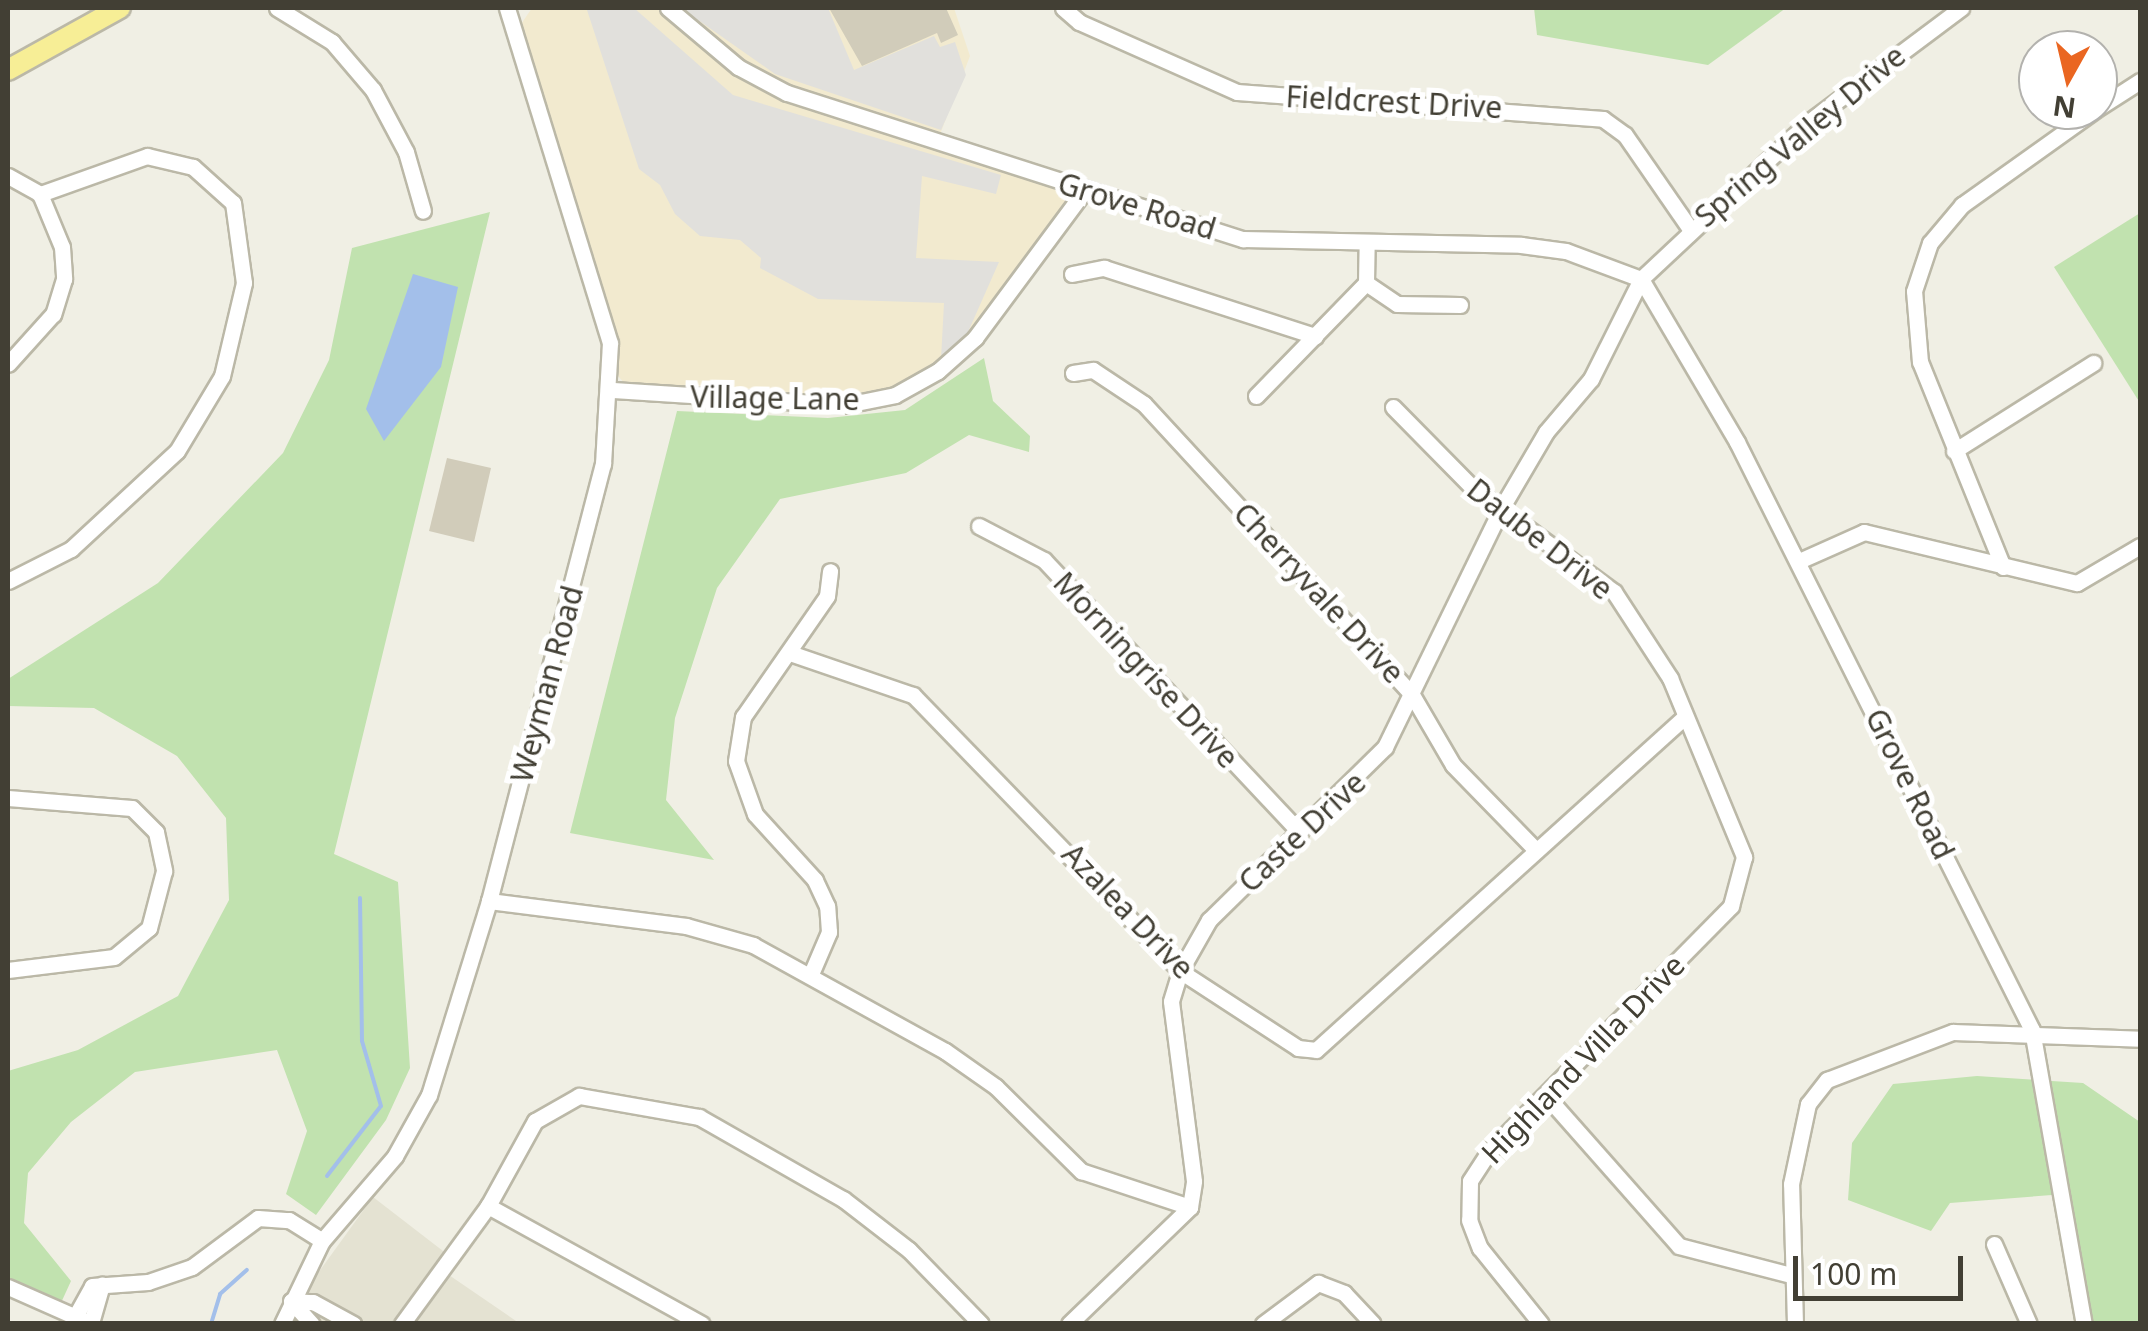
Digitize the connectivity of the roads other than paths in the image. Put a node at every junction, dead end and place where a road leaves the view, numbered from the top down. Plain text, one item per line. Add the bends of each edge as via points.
1 (120, 8) edge
2 (277, 8) edge
3 (507, 8) edge
4 (668, 8) edge
5 (1063, 8) edge
6 (1960, 8) edge
7 (8, 70) edge
8 (2140, 81) edge
9 (2118, 95) edge
10 (2067, 130) edge
11 (8, 176) edge
12 (1084, 190) junction
13 (40, 194) junction
14 (423, 211) dead end
15 (1690, 229) junction
16 (1367, 244) junction
17 (1072, 274) dead end
18 (1644, 276) junction
19 (1366, 283) junction
20 (1460, 305) dead end
21 (1315, 336) junction
22 (2092, 363) dead end
23 (8, 364) edge
24 (1074, 373) dead end
25 (613, 390) junction
26 (1256, 396) dead end
27 (1393, 408) dead end
28 (1954, 450) junction
29 (1502, 508) junction
30 (979, 526) dead end
31 (2140, 546) edge
32 (1799, 562) junction
33 (2002, 566) junction
34 (830, 571) dead end
35 (8, 581) edge
36 (790, 653) junction
37 (1411, 693) junction
38 (1685, 718) junction
39 (1716, 793) joint
40 (8, 798) edge
41 (1300, 833) junction
42 (1536, 850) junction
43 (490, 901) junction
44 (8, 970) edge
45 (1180, 972) junction
46 (811, 974) junction
47 (2032, 1030) junction
48 (2140, 1039) edge
49 (1548, 1099) junction
50 (488, 1206) junction
51 (1190, 1207) junction
52 (322, 1240) junction
53 (1994, 1244) dead end
54 (1791, 1275) junction
55 (8, 1287) edge
56 (292, 1301) junction
57 (86, 1321) edge
58 (1266, 1321) edge
59 (282, 1324) edge
60 (312, 1324) edge
61 (353, 1324) edge
62 (402, 1324) edge
63 (702, 1324) edge
64 (981, 1324) edge
65 (1069, 1324) edge
66 (1372, 1324) edge
67 (1541, 1324) edge
68 (1795, 1324) edge
69 (2029, 1324) edge
70 (2084, 1324) edge

1 - 7 main road
2 - 14 street via 332,42 373,90 406,152
3 - 25 street, Weyman Road via 598,293
4 - 12 street, Grove Road via 738,68 787,93
5 - 15 street, Fieldcrest Drive via 1079,22 1236,92 1603,119 1625,135
6 - 15 street, Spring Valley Drive via 1810,122
8 - 9 street
10 - 28 street via 1962,205 1920,266 1913,334
11 - 13 street
12 - 16 street, Grove Road via 1243,239
12 - 25 street, Village Lane via 975,338 938,371 895,395 846,405
13 - 23 street via 62,247 64,279 53,314
13 - 35 street via 147,156 194,166 233,203 244,283 222,376 177,451 71,548
15 - 18 street, Spring Valley Drive
16 - 18 street, Grove Road via 1521,245 1566,251
16 - 19 street
17 - 21 street via 1104,268
18 - 29 street, Caste Drive via 1591,378 1546,432
18 - 32 street, Grove Road
19 - 20 street via 1397,304
19 - 21 street
21 - 26 street
22 - 28 street
24 - 37 street, Cherryvale Drive via 1093,370 1144,404
25 - 43 street, Weyman Road via 577,572
27 - 29 street, Daube Drive
28 - 33 street
29 - 37 street, Caste Drive
29 - 38 street, Daube Drive via 1614,592 1645,633
30 - 41 street, Morningrise Drive via 1044,560
31 - 33 street via 2077,583
32 - 33 street via 1864,532
32 - 47 street, Grove Road
34 - 36 street via 827,596
36 - 45 street, Azalea Drive via 913,695
36 - 46 street via 743,717 736,761 755,814 814,880 827,906 829,932
37 - 41 street, Caste Drive via 1365,776
37 - 42 street, Cherryvale Drive via 1452,766
38 - 39 street, Daube Drive
38 - 42 street, Azalea Drive
39 - 49 street, Highland Villa Drive via 1744,857 1740,890
40 - 44 street via 132,808 156,832 164,871 148,928 114,958
41 - 45 street, Caste Drive via 1209,920
42 - 45 street, Azalea Drive via 1316,1050 1298,1048
43 - 46 street via 686,926
43 - 52 street, Weyman Road via 430,1095 395,1156
45 - 51 street, Caste Drive via 1171,1001 1194,1181
46 - 51 street via 996,1087 1081,1171
47 - 48 street
47 - 54 street via 1934,1036 1860,1062 1816,1090 1791,1184
47 - 70 street, Grove Road
49 - 54 street via 1678,1246
49 - 67 street, Highland Villa Drive via 1490,1150 1466,1198 1480,1248
50 - 62 street
50 - 63 street
50 - 64 street via 535,1121 558,1104 614,1096 667,1107 843,1199 910,1250
51 - 65 street
52 - 56 street, Weyman Road
52 - 57 street via 289,1220 258,1218 192,1267 92,1286
53 - 69 street
54 - 68 street
55 - 57 street
56 - 59 street, Weyman Road
56 - 60 street
56 - 61 street via 313,1302
58 - 66 street via 1318,1283 1344,1293

